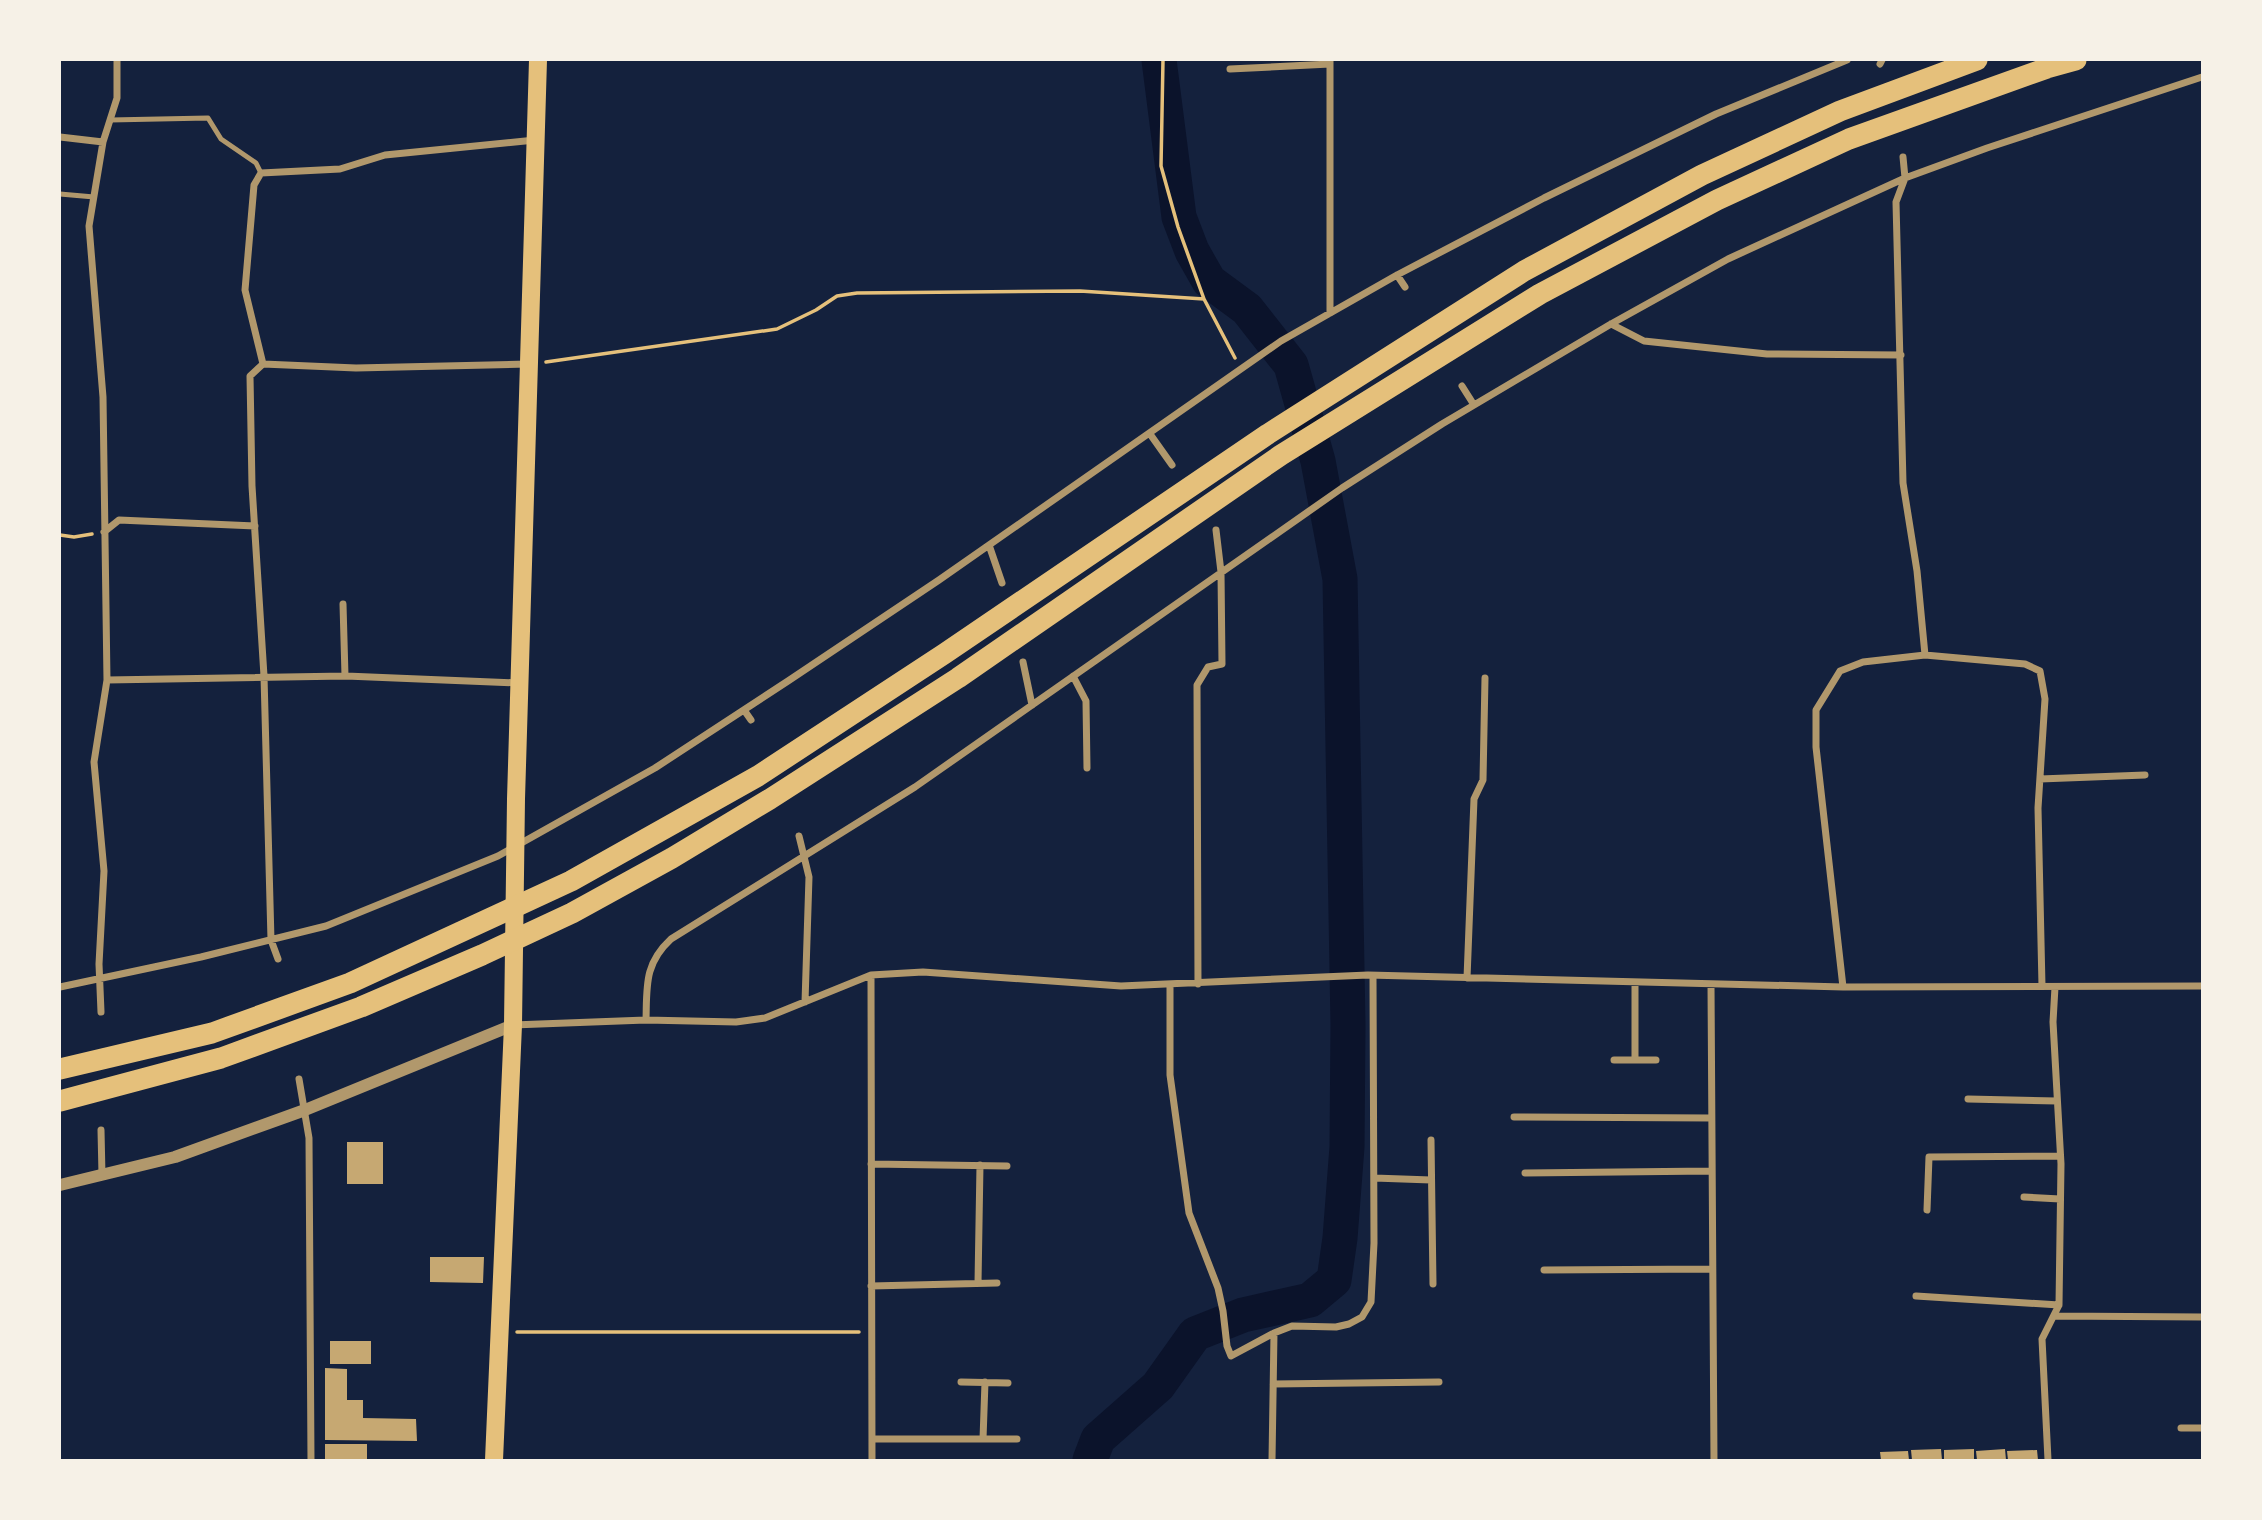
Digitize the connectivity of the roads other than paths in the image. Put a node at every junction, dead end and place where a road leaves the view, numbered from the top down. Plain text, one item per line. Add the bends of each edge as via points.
1 (117, 60) edge
2 (538, 60) edge
3 (1847, 60) edge
4 (1977, 60) edge
5 (2076, 60) edge
6 (1330, 62) edge
7 (1230, 69) dead end
8 (2203, 77) edge
9 (110, 120) junction
10 (60, 137) edge
11 (536, 140) junction
12 (103, 142) junction
13 (1903, 158) dead end
14 (261, 173) junction
15 (1905, 178) junction
16 (60, 194) edge
17 (94, 197) junction
18 (1397, 275) junction
19 (1405, 287) dead end
20 (1330, 313) junction
21 (1611, 324) junction
22 (1901, 355) junction
23 (263, 364) junction
24 (529, 364) junction
25 (1462, 386) dead end
26 (1475, 405) junction
27 (1150, 434) junction
28 (1172, 465) dead end
29 (255, 526) junction
30 (1216, 530) dead end
31 (104, 532) junction
32 (989, 545) junction
33 (1221, 572) junction
34 (1002, 583) dead end
35 (343, 604) dead end
36 (1925, 656) junction
37 (1023, 662) dead end
38 (264, 676) junction
39 (345, 676) junction
40 (1073, 676) junction
41 (1485, 678) dead end
42 (107, 680) junction
43 (519, 684) junction
44 (1032, 705) junction
45 (744, 710) junction
46 (751, 720) dead end
47 (1087, 768) dead end
48 (2145, 775) dead end
49 (2040, 779) junction
50 (799, 836) dead end
51 (516, 846) junction
52 (804, 856) junction
53 (271, 940) junction
54 (278, 959) dead end
55 (870, 975) junction
56 (1370, 976) junction
57 (99, 978) junction
58 (1467, 978) junction
59 (1635, 982) junction
60 (1198, 984) junction
61 (1711, 984) junction
62 (1170, 985) junction
63 (2042, 986) junction
64 (2203, 986) edge
65 (60, 987) edge
66 (2055, 987) junction
67 (1843, 988) junction
68 (805, 1002) junction
69 (101, 1012) dead end
70 (646, 1020) junction
71 (513, 1025) junction
72 (1614, 1060) dead end
73 (1635, 1060) junction
74 (1656, 1060) dead end
75 (60, 1069) edge
76 (299, 1079) dead end
77 (1968, 1099) dead end
78 (60, 1101) edge
79 (2057, 1101) junction
80 (305, 1110) junction
81 (1514, 1117) dead end
82 (1711, 1118) junction
83 (102, 1130) dead end
84 (1431, 1140) dead end
85 (2060, 1156) junction
86 (871, 1164) junction
87 (980, 1166) junction
88 (1007, 1166) dead end
89 (1711, 1171) junction
90 (1525, 1173) dead end
91 (102, 1175) junction
92 (1374, 1178) junction
93 (1431, 1180) junction
94 (60, 1185) edge
95 (2024, 1197) dead end
96 (2060, 1199) junction
97 (1927, 1210) dead end
98 (1711, 1269) junction
99 (1544, 1270) dead end
100 (978, 1283) junction
101 (997, 1283) dead end
102 (1433, 1284) dead end
103 (871, 1286) junction
104 (1916, 1296) dead end
105 (2059, 1305) junction
106 (2054, 1316) junction
107 (2203, 1317) edge
108 (1274, 1333) junction
109 (961, 1382) dead end
110 (985, 1382) junction
111 (1008, 1382) dead end
112 (1439, 1382) dead end
113 (1273, 1384) junction
114 (2181, 1428) dead end
115 (2203, 1428) edge
116 (872, 1438) junction
117 (983, 1439) junction
118 (1017, 1439) dead end
119 (312, 1461) edge
120 (494, 1461) edge
121 (872, 1461) edge
122 (1272, 1461) edge
123 (1714, 1461) edge
124 (2048, 1461) edge

1 - 9 street via 117,98
2 - 11 main road
3 - 18 street via 1704,120
4 - 75 highway via 1840,111 1702,175 1524,271 1337,388 758,776 571,881 350,983 212,1033
5 - 78 highway via 1850,139 1717,200 1540,294 1280,455 958,678 672,859 572,913 361,1007 222,1058
6 - 7 street
6 - 20 street
8 - 15 street
9 - 12 street
9 - 14 lane via 208,118 221,139 256,163
10 - 12 street
11 - 14 street via 385,155 340,169
11 - 24 main road
12 - 17 street
13 - 15 street
14 - 23 street via 254,185 245,290
15 - 21 street via 1728,259
15 - 22 street via 1896,202
16 - 17 lane
17 - 31 street via 89,226 103,397
18 - 19 street
18 - 20 street
20 - 27 street via 1281,341
21 - 22 street via 1644,341 1753,353
21 - 26 street
22 - 36 street via 1903,482
23 - 24 street via 356,368
23 - 29 street via 250,376
24 - 43 main road
25 - 26 street
26 - 33 street via 1342,488
27 - 28 street
27 - 32 street
29 - 31 street via 119,520
29 - 38 street
30 - 33 street
31 - 42 street
32 - 34 street
32 - 45 street
33 - 40 street
33 - 60 street via 1222,664 1208,667 1197,685
35 - 39 street
36 - 49 street via 2025,664 2040,671 2045,699
36 - 67 street via 1863,662 1840,671 1816,710 1815,747
37 - 44 street
38 - 39 street
38 - 42 street
38 - 53 street
39 - 43 street
40 - 44 street
40 - 47 street via 1086,701
41 - 58 street via 1483,780 1474,799
42 - 57 street via 94,762 104,871
43 - 51 main road
44 - 52 street via 915,787
45 - 46 street
45 - 51 street via 655,768
48 - 49 street
49 - 63 street
50 - 52 street
51 - 53 street via 326,926
51 - 71 main road
52 - 68 street via 809,877
52 - 70 street via 659,949 650,964
53 - 54 street
53 - 57 street
55 - 62 street via 923,972 1121,986
55 - 68 street
55 - 86 street
56 - 58 street
56 - 60 street
56 - 92 street
57 - 65 street
57 - 69 street
58 - 59 street
59 - 61 street
59 - 73 street
60 - 62 street
61 - 67 street
61 - 82 street
62 - 108 street via 1170,1075 1189,1213 1218,1288 1231,1356
63 - 66 street
63 - 67 street
64 - 66 street
66 - 79 street
68 - 70 street via 765,1018
70 - 71 street
71 - 80 street
71 - 120 main road
72 - 73 street
73 - 74 street
76 - 80 street
77 - 79 street
79 - 85 street
80 - 91 street via 175,1157
80 - 119 street
81 - 82 street
82 - 89 street
83 - 91 street
84 - 93 street
85 - 96 street
85 - 97 street via 1929,1157
86 - 87 street
86 - 103 street
87 - 88 street
87 - 100 street
89 - 90 street
89 - 98 street
91 - 94 street
92 - 93 street
92 - 108 street via 1373,1282 1371,1302 1362,1317 1336,1327 1292,1326
93 - 102 street
95 - 96 street
96 - 105 street
98 - 99 street
98 - 123 street
100 - 101 street
100 - 103 street
103 - 116 street
104 - 105 street
105 - 106 street
106 - 107 street
106 - 124 street via 2042,1339
108 - 113 street
109 - 110 street
110 - 111 street
110 - 117 street
112 - 113 street
113 - 122 street
114 - 115 street
116 - 117 street
116 - 121 street
117 - 118 street

